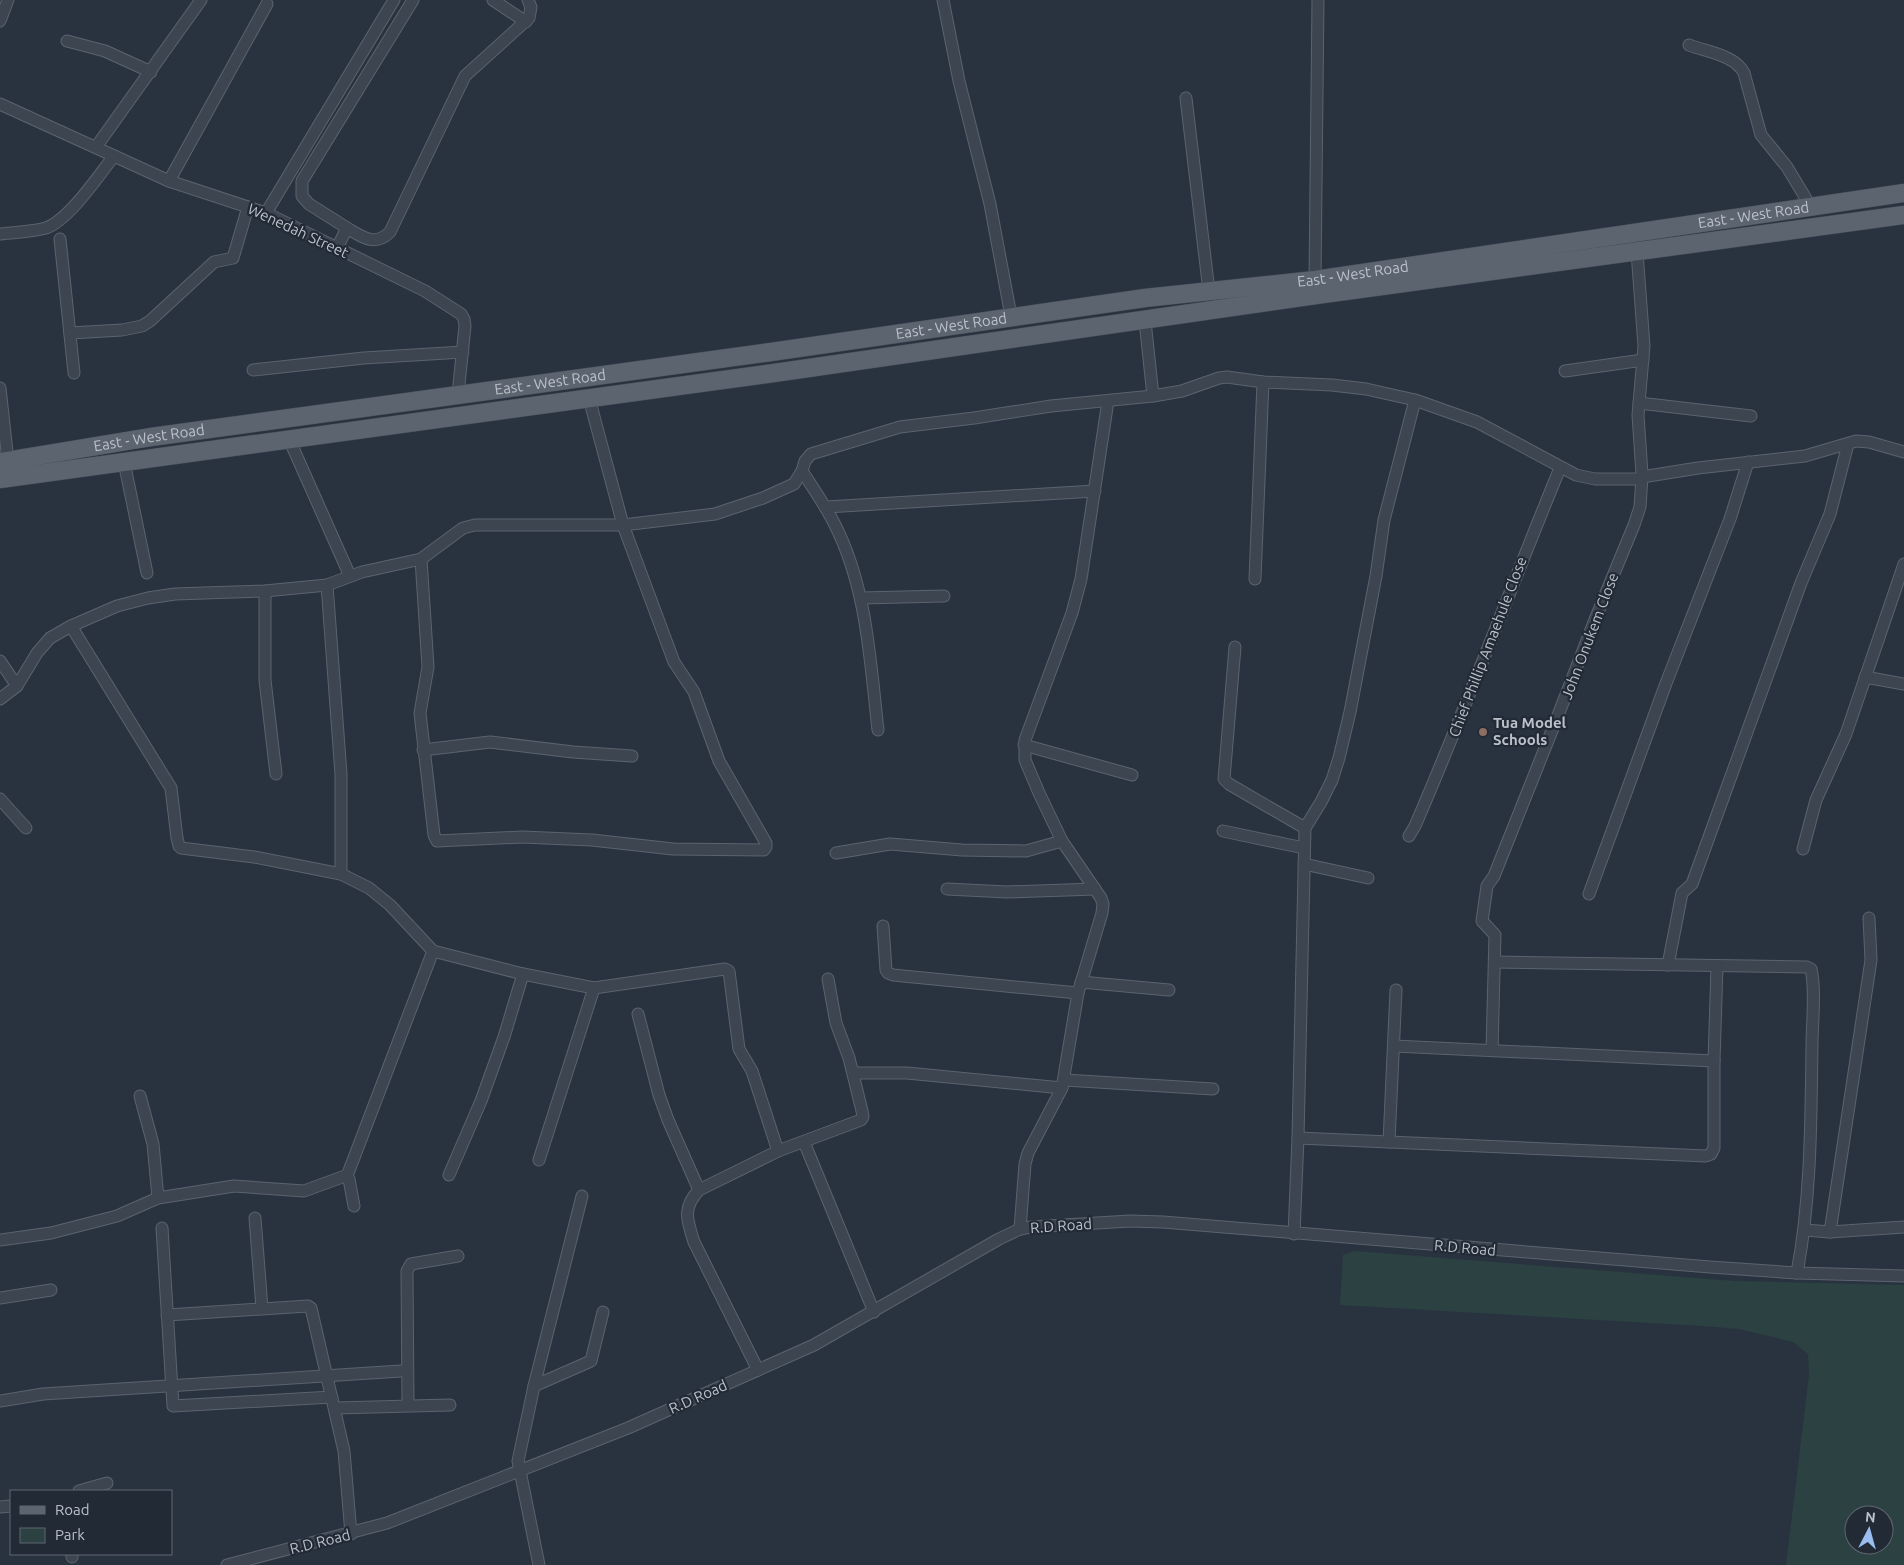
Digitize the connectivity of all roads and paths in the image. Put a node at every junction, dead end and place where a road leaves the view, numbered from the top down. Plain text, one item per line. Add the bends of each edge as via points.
1 (8, 0) edge
2 (201, 0) edge
3 (394, 0) edge
4 (413, 0) edge
5 (494, 0) edge
6 (528, 0) edge
7 (943, 0) edge
8 (1318, 0) edge
9 (267, 4) dead end
10 (0, 21) edge
11 (526, 22) junction
12 (67, 41) dead end
13 (1689, 45) dead end
14 (150, 72) junction
15 (1186, 98) dead end
16 (0, 104) edge
17 (96, 148) junction
18 (114, 156) junction
19 (169, 181) junction
20 (1904, 193) edge
21 (248, 207) junction
22 (1812, 208) junction
23 (266, 213) junction
24 (1904, 215) edge
25 (347, 228) junction
26 (0, 234) edge
27 (60, 239) dead end
28 (337, 248) junction
29 (1637, 252) junction
30 (1315, 280) junction
31 (1209, 291) junction
32 (1011, 316) junction
33 (1145, 321) junction
34 (70, 333) junction
35 (463, 352) junction
36 (764, 353) junction
37 (1643, 360) junction
38 (253, 370) dead end
39 (1565, 371) dead end
40 (74, 373) dead end
41 (767, 374) junction
42 (1263, 382) junction
43 (0, 388) edge
44 (458, 394) junction
45 (1153, 396) junction
46 (589, 398) junction
47 (1415, 400) junction
48 (1108, 401) junction
49 (1639, 403) junction
50 (1751, 416) dead end
51 (289, 439) junction
52 (1848, 444) junction
53 (1904, 452) edge
54 (4, 462) edge
55 (124, 462) junction
56 (1748, 462) junction
57 (1560, 468) junction
58 (802, 471) junction
59 (1642, 477) junction
60 (0, 479) edge
61 (1095, 490) junction
62 (826, 507) junction
63 (623, 524) junction
64 (421, 559) junction
65 (1904, 564) edge
66 (147, 573) dead end
67 (350, 576) junction
68 (1255, 579) dead end
69 (326, 584) junction
70 (265, 591) junction
71 (944, 596) dead end
72 (861, 598) junction
73 (71, 626) junction
74 (1235, 647) dead end
75 (0, 661) edge
76 (1865, 676) junction
77 (1904, 684) edge
78 (17, 686) junction
79 (0, 699) edge
80 (878, 730) dead end
81 (1024, 745) junction
82 (423, 750) junction
83 (632, 756) dead end
84 (276, 774) dead end
85 (1132, 775) dead end
86 (0, 799) edge
87 (26, 828) dead end
88 (1305, 828) junction
89 (1223, 831) dead end
90 (1412, 831) dead end
91 (1062, 841) junction
92 (1304, 848) junction
93 (1803, 849) dead end
94 (836, 854) dead end
95 (1304, 864) junction
96 (341, 874) junction
97 (1368, 878) dead end
98 (946, 889) dead end
99 (1095, 889) junction
100 (1589, 894) dead end
101 (1869, 918) dead end
102 (884, 926) dead end
103 (433, 951) junction
104 (1495, 962) junction
105 (1668, 965) junction
106 (1717, 966) junction
107 (523, 974) junction
108 (828, 980) dead end
109 (1080, 987) junction
110 (594, 988) junction
111 (1169, 990) dead end
112 (1396, 990) dead end
113 (638, 1014) dead end
114 (1394, 1046) junction
115 (1492, 1050) junction
116 (1714, 1061) junction
117 (853, 1073) junction
118 (1063, 1084) junction
119 (1213, 1089) dead end
120 (140, 1096) dead end
121 (1298, 1138) junction
122 (804, 1142) junction
123 (1389, 1142) junction
124 (778, 1151) junction
125 (539, 1160) dead end
126 (347, 1176) junction
127 (450, 1176) dead end
128 (699, 1190) junction
129 (582, 1196) dead end
130 (158, 1198) junction
131 (354, 1206) dead end
132 (254, 1218) dead end
133 (1904, 1227) edge
134 (162, 1228) dead end
135 (1020, 1229) junction
136 (1805, 1230) junction
137 (1830, 1232) junction
138 (1294, 1234) junction
139 (0, 1240) edge
140 (458, 1256) dead end
141 (1797, 1273) junction
142 (1904, 1276) edge
143 (52, 1290) dead end
144 (0, 1298) edge
145 (262, 1308) junction
146 (603, 1312) dead end
147 (874, 1312) junction
148 (168, 1315) junction
149 (758, 1370) junction
150 (401, 1371) dead end
151 (534, 1386) junction
152 (0, 1401) edge
153 (333, 1403) junction
154 (408, 1405) junction
155 (450, 1405) dead end
156 (519, 1472) junction
157 (107, 1483) dead end
158 (82, 1490) edge
159 (351, 1534) junction
160 (228, 1565) edge
161 (539, 1565) edge

1 - 10 street
2 - 14 street
3 - 23 street
4 - 25 street via 302,181 302,196 309,204
5 - 11 street
6 - 11 street via 531,12
7 - 32 street via 959,81 990,204
8 - 30 street
9 - 19 street
11 - 25 street via 466,76 390,232 384,238 373,240
12 - 14 street via 105,51
13 - 22 street via 1740,66 1761,135 1787,167
14 - 17 street
15 - 31 street
16 - 17 street, Wenedah Street
17 - 18 street, Wenedah Street
18 - 19 street, Wenedah Street
18 - 26 street via 88,191 53,224
19 - 21 street, Wenedah Street
20 - 22 main road, East - West Road
21 - 23 street, Wenedah Street
21 - 34 street via 233,258 214,262 150,321 134,328
22 - 30 main road, East - West Road
23 - 28 street, Wenedah Street
24 - 29 main road, East - West Road
25 - 28 street
27 - 34 street
28 - 35 street, Wenedah Street via 425,291 460,314 465,326
29 - 33 main road, East - West Road
29 - 37 street, John Onukem Close
30 - 31 main road, East - West Road
31 - 32 main road, East - West Road
32 - 36 main road, East - West Road
33 - 41 main road, East - West Road
33 - 45 street
34 - 40 street
35 - 38 street
35 - 44 street, Wenedah Street
36 - 41 main road
36 - 44 main road, East - West Road
37 - 39 street
37 - 49 street, John Onukem Close
41 - 46 main road, East - West Road
42 - 45 street via 1219,378 1182,391
42 - 47 street via 1366,389
42 - 68 street
43 - 54 street
44 - 54 main road, East - West Road via 142,438
45 - 48 street
46 - 51 main road, East - West Road
46 - 63 street
47 - 57 street via 1477,422
47 - 88 street via 1384,520 1354,693 1339,758 1325,795
48 - 58 street via 1051,406 878,432 811,454
48 - 61 street
49 - 50 street
49 - 59 street, John Onukem Close
51 - 55 main road, East - West Road
51 - 67 street
52 - 53 street via 1869,442
52 - 56 street via 1805,456
52 - 105 street via 1830,514 1801,583 1692,884 1682,893
55 - 60 main road, East - West Road
55 - 66 street
56 - 59 street
56 - 100 street via 1730,520
57 - 59 street via 1595,479
57 - 90 street, Chief Phillip Amaehule Close
58 - 62 street
58 - 63 street via 794,484 724,512
59 - 104 street, John Onukem Close via 1640,507 1634,525 1494,876 1487,886 1482,921 1495,935
61 - 62 street
61 - 81 street via 1074,606
62 - 72 street via 846,548
63 - 64 street via 468,526
63 - 82 street via 674,662 694,692 719,761 766,843 764,850 673,849 592,840 522,837 437,841
64 - 67 street
64 - 82 street via 428,667 420,713
65 - 76 street
67 - 69 street
69 - 70 street
69 - 96 street via 341,774
70 - 73 street via 148,598 117,606
70 - 84 street via 265,680
71 - 72 street
72 - 80 street
73 - 78 street via 44,643
73 - 96 street via 171,788 181,848 254,857
74 - 88 street via 1224,779
75 - 78 street
76 - 77 street
76 - 93 street via 1846,734 1816,800
78 - 79 street
81 - 85 street
81 - 91 street via 1025,760 1038,793
82 - 83 street via 490,742
86 - 87 street
88 - 92 street
89 - 92 street
91 - 94 street via 1026,851 890,844
91 - 99 street
92 - 95 street
95 - 97 street
95 - 121 street
96 - 103 street via 369,888 390,905
98 - 99 street via 1007,892
99 - 109 street via 1101,898 1102,913
101 - 137 street via 1871,960
102 - 109 street via 886,970 893,975
103 - 107 street
103 - 126 street
104 - 105 street
104 - 115 street
105 - 106 street
106 - 116 street
106 - 136 street via 1811,969 1810,1145
107 - 110 street
107 - 127 street via 481,1101
108 - 117 street via 836,1023
109 - 111 street
109 - 118 street
110 - 124 street via 725,968 729,970 739,1049 752,1071
110 - 125 street
112 - 114 street
113 - 128 street via 659,1095
114 - 115 street
114 - 123 street
115 - 116 street
116 - 123 street via 1714,1148 1712,1154 1706,1156
117 - 118 street via 907,1073
117 - 122 street via 861,1120
118 - 119 street
118 - 135 street via 1028,1153
120 - 130 street via 154,1144
121 - 123 street
121 - 138 street
122 - 124 street
122 - 147 street
124 - 128 street
126 - 130 street via 304,1192 234,1186
126 - 131 street
128 - 149 street via 690,1200 687,1220 694,1242
129 - 151 street
130 - 139 street via 108,1218 51,1233
132 - 145 street
133 - 137 street
134 - 148 street
135 - 138 street, R.D Road via 1149,1222
135 - 147 street, R.D Road via 930,1277
136 - 137 street
136 - 141 street
138 - 141 street, R.D Road
140 - 154 street via 411,1264 406,1271
141 - 142 street, R.D Road
143 - 144 street
145 - 148 street
145 - 153 street via 311,1308
146 - 151 street via 590,1362
147 - 149 street, R.D Road via 814,1345
148 - 153 street via 173,1406
149 - 156 street, R.D Road
150 - 152 street via 43,1394
151 - 156 street via 520,1446
153 - 154 street
153 - 159 street via 344,1451
154 - 155 street
156 - 159 street, R.D Road via 386,1524
156 - 161 street
157 - 158 street
159 - 160 street, R.D Road

